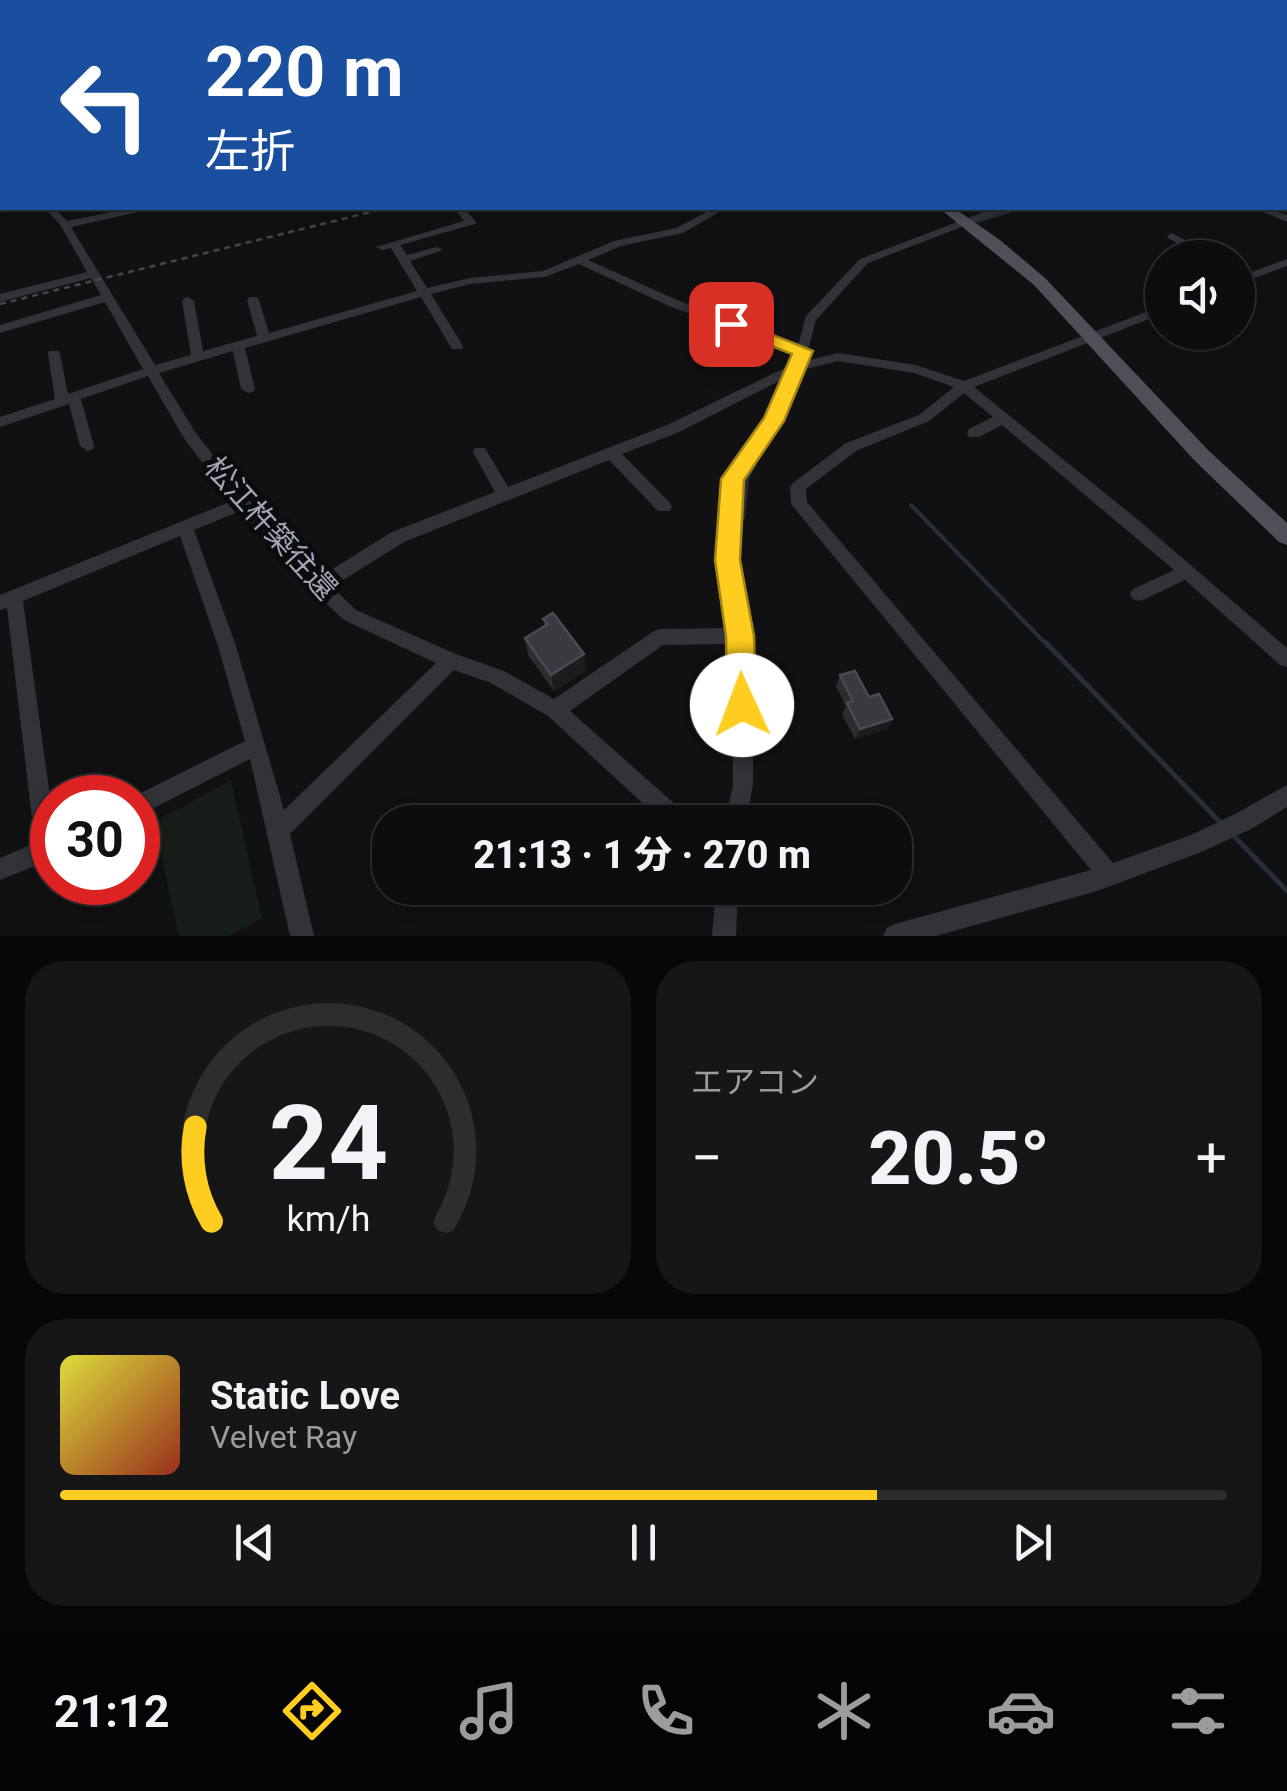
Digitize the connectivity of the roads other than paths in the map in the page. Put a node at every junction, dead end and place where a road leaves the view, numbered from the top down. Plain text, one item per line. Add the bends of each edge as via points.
1 (52, 210) edge
2 (134, 210) edge
3 (461, 210) edge
4 (717, 210) edge
5 (949, 210) edge
6 (995, 210) edge
7 (1263, 210) edge
8 (965, 219) junction
9 (1287, 219) edge
10 (404, 224) dead end
11 (64, 225) junction
12 (1172, 236) dead end
13 (412, 238) junction
14 (1179, 240) edge
15 (437, 250) dead end
16 (402, 260) junction
17 (580, 260) junction
18 (1287, 262) edge
19 (1255, 272) edge
20 (93, 274) junction
21 (422, 292) junction
22 (0, 298) edge
23 (105, 298) junction
24 (253, 300) dead end
25 (188, 301) dead end
26 (1145, 317) edge
27 (0, 329) edge
28 (264, 338) junction
29 (1098, 338) junction
30 (238, 346) junction
31 (457, 346) dead end
32 (54, 354) dead end
33 (198, 357) junction
34 (798, 360) junction
35 (150, 371) junction
36 (964, 386) junction
37 (248, 389) dead end
38 (68, 400) junction
39 (1002, 418) junction
40 (0, 422) edge
41 (974, 433) dead end
42 (87, 446) dead end
43 (480, 452) dead end
44 (612, 453) junction
45 (504, 494) junction
46 (242, 503) junction
47 (664, 507) dead end
48 (185, 527) junction
49 (1287, 536) edge
50 (1186, 572) junction
51 (319, 586) junction
52 (1139, 594) dead end
53 (7, 600) edge
54 (740, 636) junction
55 (1287, 659) edge
56 (451, 661) junction
57 (555, 710) junction
58 (256, 746) junction
59 (37, 775) edge
60 (160, 794) edge
61 (1287, 795) edge
62 (659, 805) edge
63 (739, 805) edge
64 (279, 830) junction
65 (30, 857) edge
66 (0, 869) edge
67 (1108, 874) junction
68 (726, 905) edge
69 (302, 936) edge
70 (724, 936) edge
71 (895, 936) edge

1 - 11 street, 松江杵築往還
2 - 11 street
3 - 13 street via 471,222
4 - 17 street via 680,231
5 - 8 main road
6 - 8 street
7 - 9 street
8 - 29 main road via 1042,279
8 - 34 street via 854,269 810,318
10 - 13 street
11 - 20 street, 松江杵築往還
12 - 14 street
13 - 16 street via 388,245
15 - 16 street
16 - 21 street
17 - 21 street via 544,274
17 - 34 street
18 - 19 street
20 - 22 street
20 - 23 street, 松江杵築往還
21 - 28 street
21 - 31 street
23 - 27 street
23 - 35 street, 松江杵築往還
24 - 28 street
25 - 33 street
26 - 29 street
28 - 30 street
29 - 36 street
29 - 49 main road
30 - 33 street
30 - 37 street
32 - 38 street
33 - 35 street
34 - 36 street via 838,357 916,368
34 - 44 street via 672,429
34 - 54 street via 774,421 732,479 727,560
35 - 38 street
35 - 46 street, 松江杵築往還
36 - 39 street
36 - 67 street via 924,418 851,447 798,487 799,504
38 - 40 street
38 - 42 street
39 - 41 street
39 - 50 street
43 - 45 street
44 - 45 street
44 - 47 street
45 - 51 street via 398,537
46 - 48 street
46 - 51 street, 松江杵築往還
48 - 53 street
48 - 58 street
50 - 52 street
50 - 55 street
51 - 56 street, 松江杵築往還 via 350,615
53 - 59 street
54 - 57 street via 660,637
54 - 63 street
56 - 57 street, 松江杵築往還 via 497,677
56 - 64 street
57 - 62 street, 松江杵築往還
58 - 60 street
58 - 64 street
61 - 67 street via 1193,846
64 - 69 street
65 - 66 street
67 - 71 street
68 - 70 street

